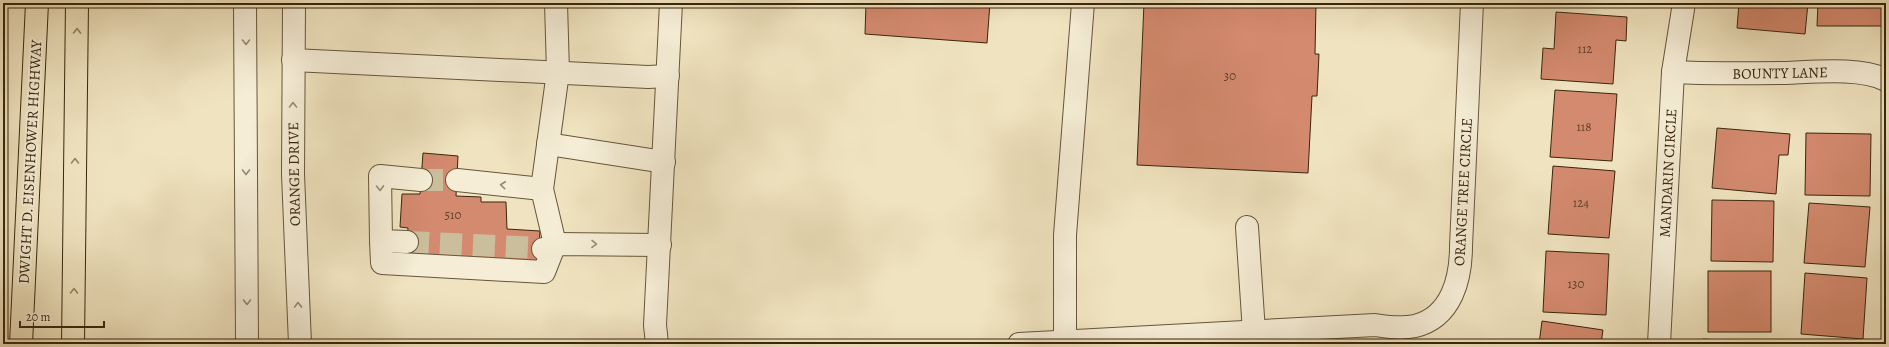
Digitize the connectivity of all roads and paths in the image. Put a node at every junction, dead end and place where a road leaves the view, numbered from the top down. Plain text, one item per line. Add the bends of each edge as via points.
1 (37, 3) edge
2 (77, 3) edge
3 (245, 3) edge
4 (294, 3) edge
5 (556, 3) edge
6 (671, 3) edge
7 (1083, 3) edge
8 (1472, 3) edge
9 (1684, 3) edge
10 (293, 60) junction
11 (558, 72) junction
12 (1673, 72) junction
13 (668, 76) junction
14 (1886, 80) edge
15 (548, 144) junction
16 (664, 162) junction
17 (421, 180) tunnel mouth
18 (457, 180) tunnel mouth
19 (542, 189) junction
20 (1247, 227) dead end
21 (381, 241) junction
22 (407, 242) tunnel mouth
23 (660, 245) junction
24 (547, 246) junction
25 (1254, 332) junction
26 (1065, 343) edge
27 (21, 344) edge
28 (73, 344) edge
29 (247, 344) edge
30 (300, 344) edge
31 (657, 344) edge
32 (1019, 344) edge
33 (1659, 344) edge

1 - 27 highway, DWIGHT D. EISENHOWER HIGHWAY
28 -> 2 highway
3 -> 29 street
4 - 10 street, ORANGE DRIVE
5 - 11 street
6 - 13 street
7 - 26 street via 1065,236
8 - 25 street, ORANGE TREE CIRCLE via 1461,267 1455,290 1447,304 1433,317 1416,326 1375,325
9 - 12 street, MANDARIN CIRCLE
10 - 11 street
30 -> 10 street, ORANGE DRIVE via 293,174
11 - 13 street
11 - 15 street
12 - 14 street, BOUNTY LANE via 1708,74 1840,71 1879,76
12 - 33 street, MANDARIN CIRCLE
13 - 16 street
15 - 16 street
15 - 19 street
16 - 23 street
17 -> 21 street via 380,176
19 -> 18 street
19 - 24 street
20 - 25 street
21 - 22 street
21 - 24 street via 382,263 544,272
24 -> 23 street
23 - 31 street
25 - 26 street, ORANGE TREE CIRCLE
26 - 32 street, ORANGE TREE CIRCLE

